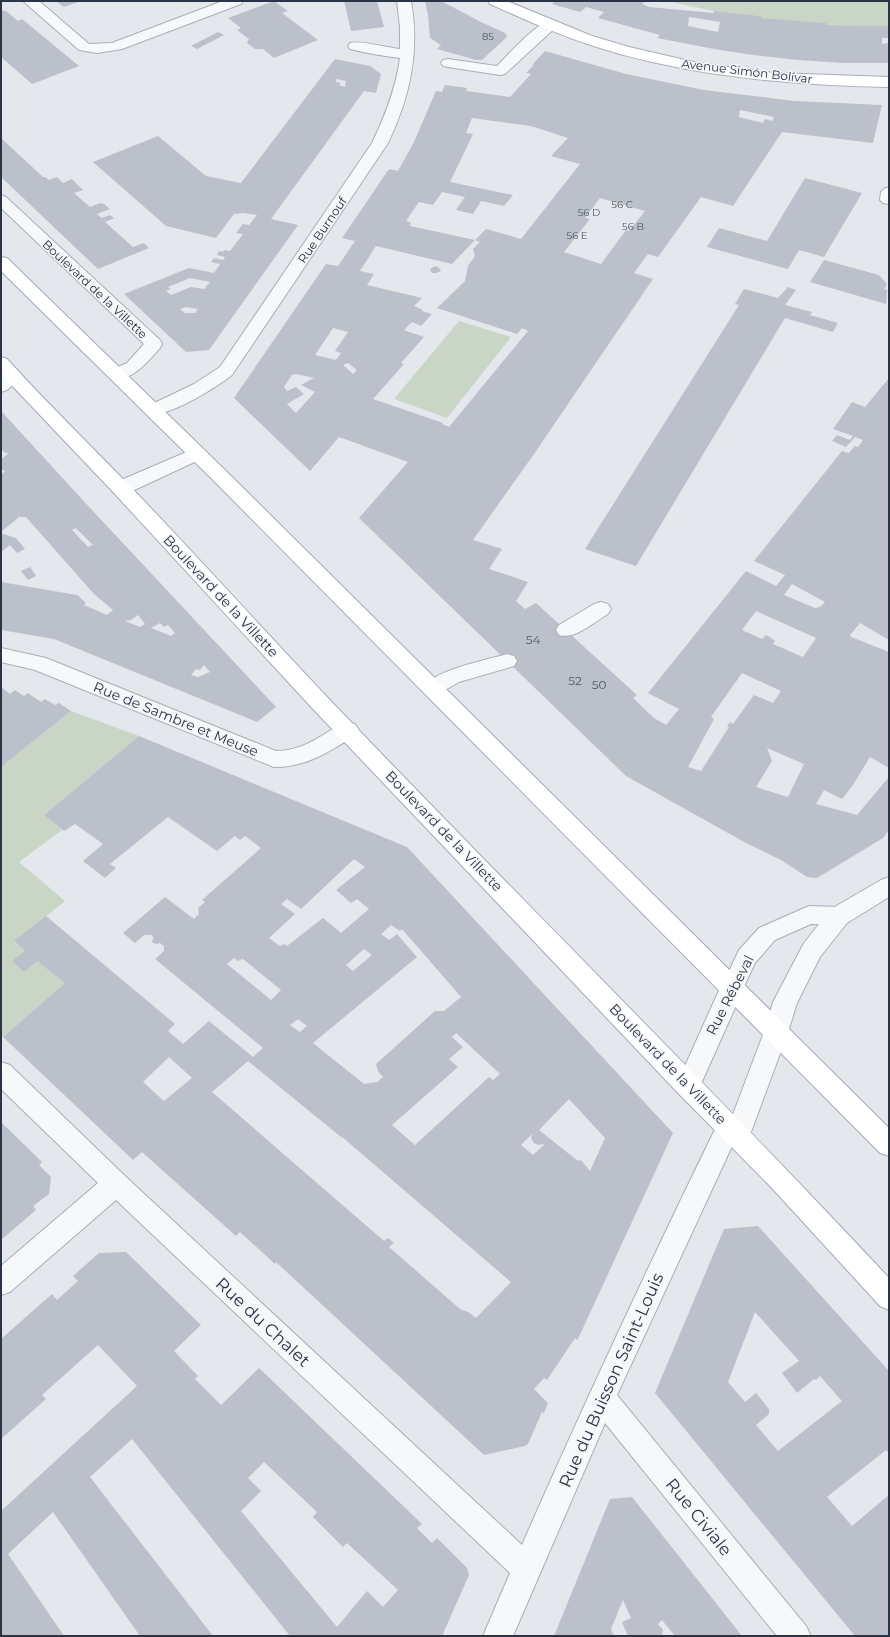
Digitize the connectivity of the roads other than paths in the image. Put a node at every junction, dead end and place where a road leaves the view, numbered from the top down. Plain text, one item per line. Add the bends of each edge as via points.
1 (30, 1) edge
2 (236, 1) edge
3 (404, 1) edge
4 (495, 1) edge
5 (550, 25) junction
6 (356, 46) dead end
7 (408, 54) junction
8 (448, 63) dead end
9 (889, 82) edge
10 (1, 200) edge
11 (1, 262) edge
12 (117, 374) junction
13 (5, 375) edge
14 (154, 410) junction
15 (196, 454) junction
16 (121, 488) junction
17 (602, 609) dead end
18 (566, 630) dead end
19 (1, 655) edge
20 (507, 661) dead end
21 (433, 688) junction
22 (348, 730) junction
23 (889, 886) edge
24 (839, 916) junction
25 (732, 988) junction
26 (776, 1032) junction
27 (1, 1073) edge
28 (688, 1086) junction
29 (733, 1131) junction
30 (889, 1145) edge
31 (116, 1184) junction
32 (1, 1283) edge
33 (889, 1297) edge
34 (602, 1398) junction
35 (526, 1568) junction
36 (498, 1636) edge
37 (796, 1636) edge

1 - 2 street via 84,47 106,49
3 - 7 street, Rue Burnouf
4 - 5 main road, Avenue Simón Bolívar
5 - 8 street via 500,71
5 - 9 main road, Avenue Simón Bolívar via 588,40 688,65 782,78
6 - 7 street
7 - 14 street, Rue Burnouf via 395,111 380,144 226,371 198,391
10 - 12 lane, Boulevard de la Villette via 154,344 133,367
11 - 12 main road
12 - 14 main road
13 - 16 main road, Boulevard de la Villette via 31,396
14 - 15 main road
15 - 16 street
15 - 21 main road
16 - 22 main road, Boulevard de la Villette
17 - 18 lane
19 - 22 street, Rue de Sambre et Meuse via 39,663 274,759 305,755
20 - 21 lane via 452,677
21 - 25 main road
22 - 28 main road, Boulevard de la Villette
23 - 24 street
24 - 25 lane, Rue Rébeval via 809,915 767,934 746,957
24 - 26 street via 812,950 785,1002
25 - 26 main road
25 - 28 street, Rue Rébeval
26 - 29 street
26 - 30 main road
27 - 31 street, Rue du Chalet
28 - 29 main road, Boulevard de la Villette
29 - 33 main road, Boulevard de la Villette
29 - 34 street, Rue du Buisson Saint-Louis via 696,1193
31 - 32 street
31 - 35 street, Rue du Chalet
34 - 35 street, Rue du Buisson Saint-Louis
34 - 37 street, Rue Civiale
35 - 36 street, Rue du Buisson Saint-Louis

